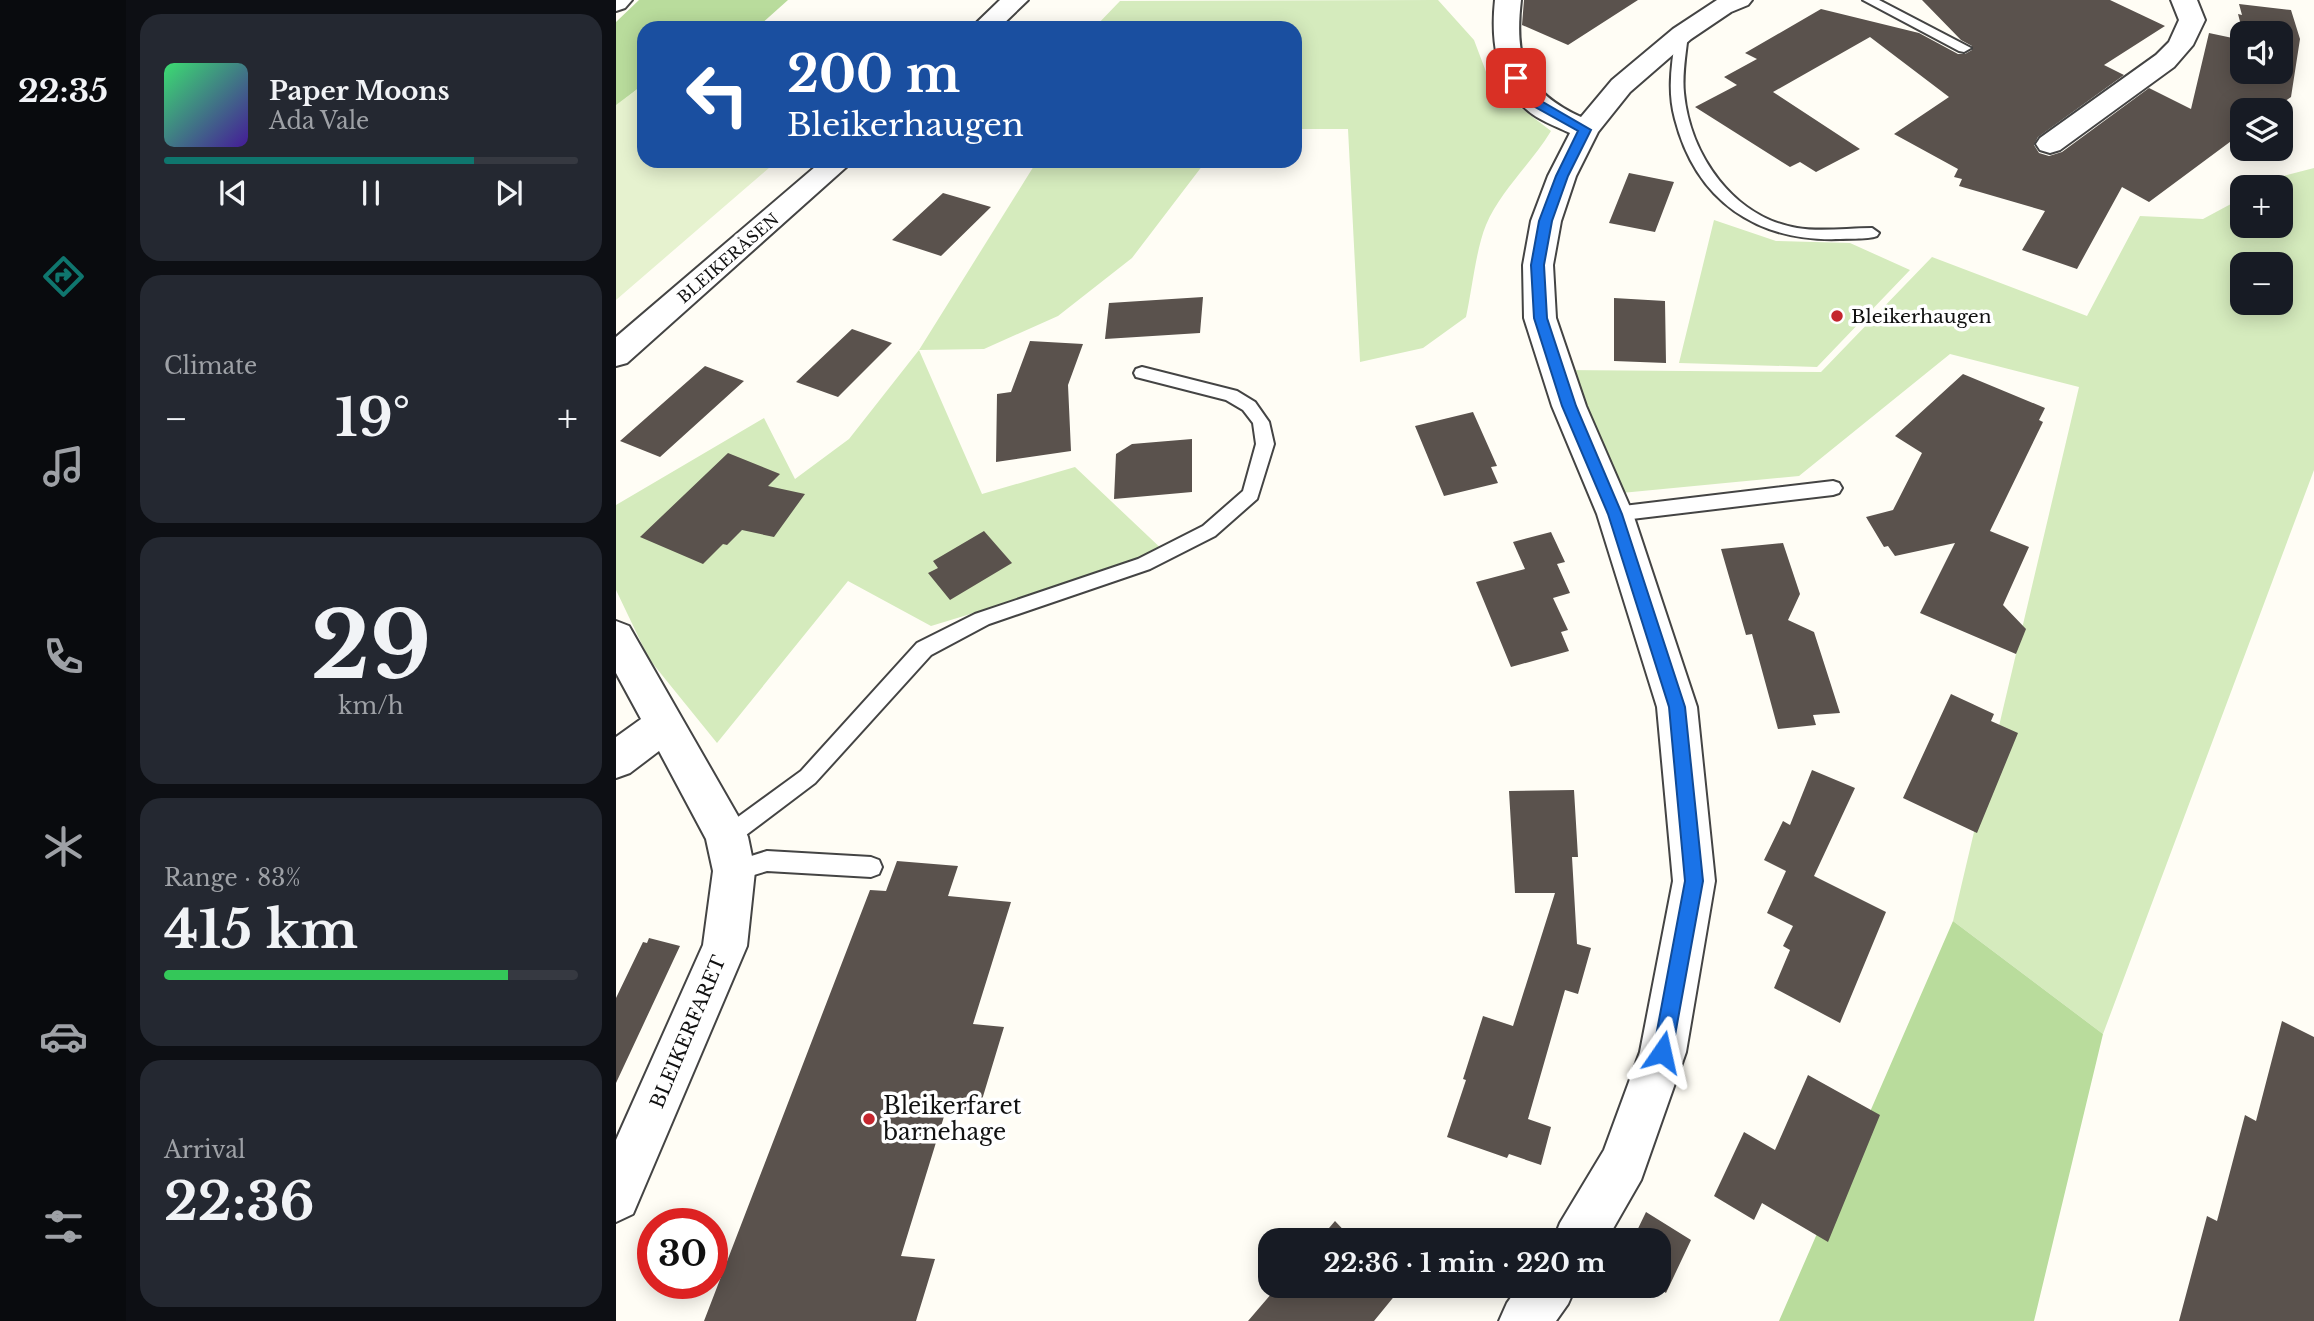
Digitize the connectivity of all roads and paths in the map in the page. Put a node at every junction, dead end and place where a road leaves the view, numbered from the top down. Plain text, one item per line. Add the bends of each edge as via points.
1 (1015, 0) edge
2 (1508, 0) edge
3 (1739, 0) edge
4 (1869, 0) edge
5 (2184, 0) edge
6 (992, 21) edge
7 (1682, 34) junction
8 (1964, 48) dead end
9 (1585, 130) junction
10 (2050, 144) dead end
11 (831, 168) edge
12 (1872, 233) dead end
13 (616, 355) edge
14 (1142, 373) dead end
15 (1833, 488) dead end
16 (1615, 514) junction
17 (616, 637) edge
18 (666, 724) junction
19 (616, 760) edge
20 (731, 854) junction
21 (871, 867) dead end
22 (616, 1197) edge
23 (1586, 1228) edge
24 (1541, 1298) edge
25 (1525, 1321) edge

1 - 6 street
2 - 9 street via 1504,23 1516,78 1532,100
3 - 7 street
4 - 8 lane
5 - 10 street via 2192,19 2180,45 2165,61
7 - 9 street via 1621,86
7 - 12 lane via 1677,93 1693,155 1713,184 1739,208 1771,226 1797,233
9 - 16 street via 1546,221 1538,265 1540,318 1569,406
11 - 13 street, BLEIKERÅSEN
14 - 20 lane via 1231,395 1249,405 1261,422 1265,444 1251,494 1209,531 1144,564 982,618 924,649
15 - 16 lane
16 - 23 street via 1677,707 1694,881 1662,1052 1624,1163
17 - 18 street
18 - 19 street
18 - 20 street
20 - 21 lane via 767,861
20 - 22 street, BLEIKERFARET via 725,946
24 - 25 street

